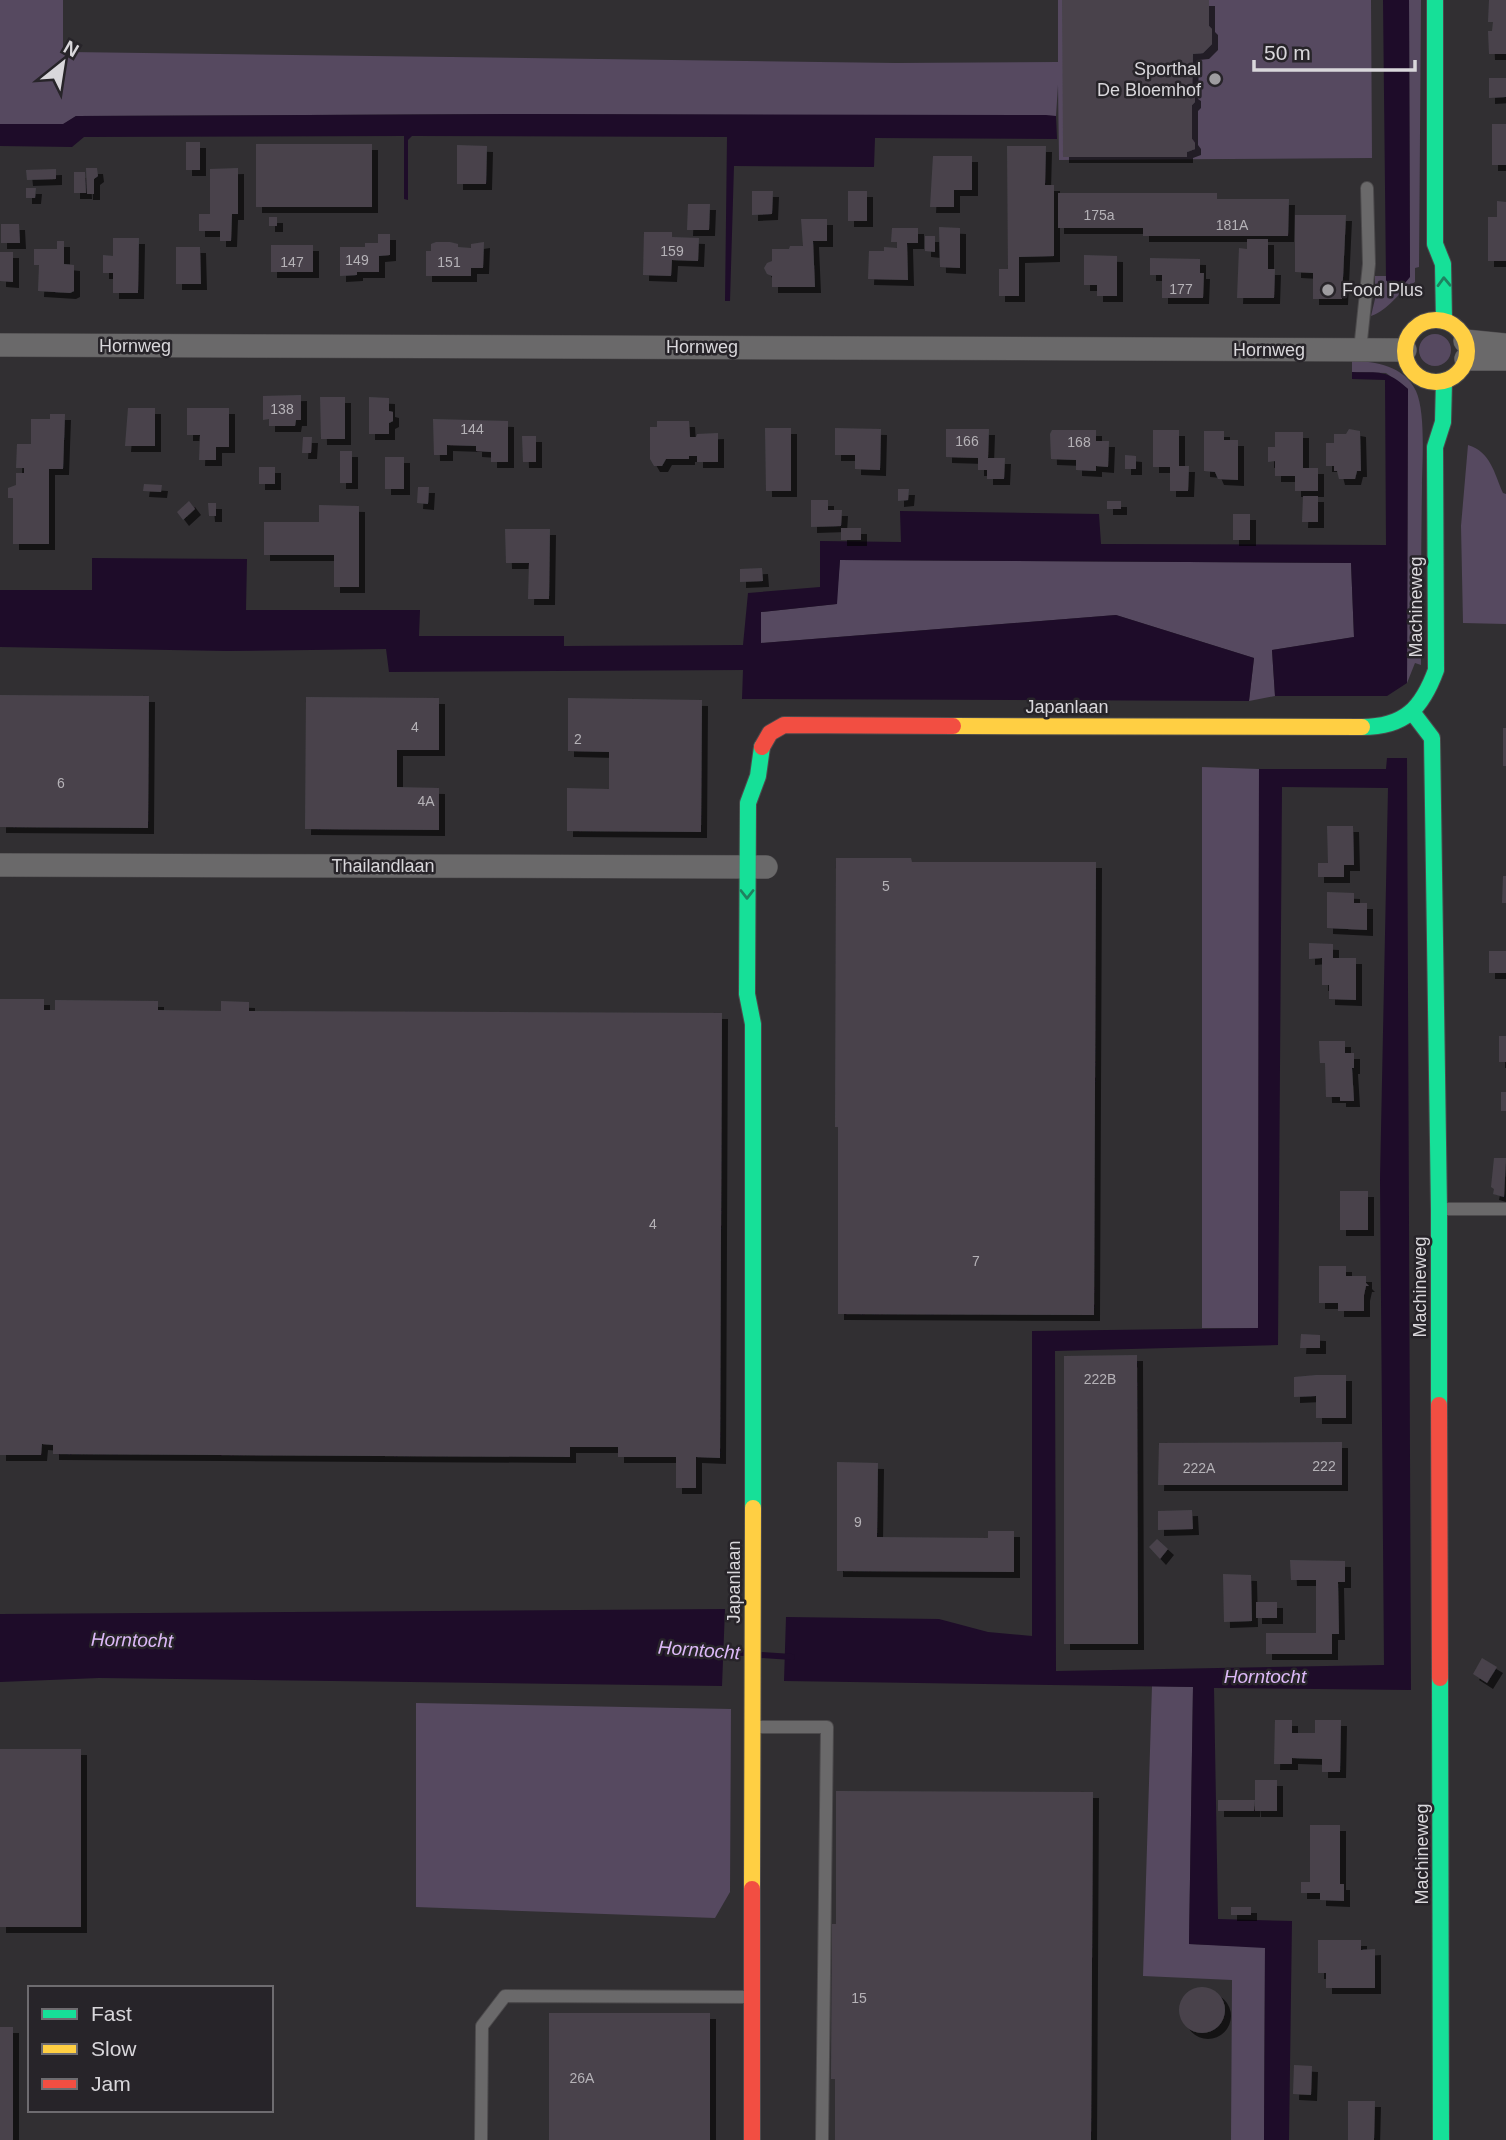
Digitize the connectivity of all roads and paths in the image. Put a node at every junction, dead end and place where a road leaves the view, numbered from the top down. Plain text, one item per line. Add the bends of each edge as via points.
1 (1435, 0) edge
2 (1367, 188) dead end
3 (1435, 244) junction
4 (1427, 263) dead end
5 (1426, 301) dead end
6 (1444, 321) junction
7 (1425, 322) junction
8 (0, 345) edge
9 (1506, 345) edge
10 (1405, 349) junction
11 (1360, 350) junction
12 (1466, 350) junction
13 (1506, 359) edge
14 (1425, 380) junction
15 (1444, 381) junction
16 (1435, 447) junction
17 (1413, 713) junction
18 (758, 778) junction
19 (767, 804) dead end
20 (0, 864) edge
21 (762, 867) junction
22 (765, 993) dead end
23 (752, 1024) junction
24 (1439, 1209) junction
25 (1506, 1209) edge
26 (753, 1727) junction
27 (752, 1997) junction
28 (481, 2140) edge
29 (752, 2140) edge
30 (822, 2140) edge
31 (1441, 2140) edge

1 - 3 street
2 - 11 lane via 1369,264
3 - 4 street
6 -> 3 street via 1443,264
5 - 7 street
6 - 7 street
6 - 12 street via 1460,332
7 - 10 street via 1415,328
8 - 11 street, Hornweg
9 - 12 street
10 - 11 street, Hornweg
10 - 14 street via 1410,368
12 - 13 street
12 - 15 street via 1458,373
14 - 15 street
14 - 16 street, Machineweg
15 - 16 street, Machineweg via 1443,422
16 - 17 street, Machineweg via 1436,670 1423,702
17 - 18 street, Japanlaan via 1378,726 784,725 774,728 762,746
17 - 24 street, Machineweg via 1432,738
18 - 19 street, Japanlaan
18 - 21 street, Japanlaan via 748,803
20 - 21 street, Thailandlaan
21 -> 23 street, Japanlaan via 747,994
22 - 23 street, Japanlaan
23 - 26 street, Japanlaan
24 - 25 lane
24 - 31 street, Machineweg
26 - 27 street, Japanlaan
26 - 30 lane via 827,1727
27 - 28 lane via 505,1996 482,2026
27 - 29 street, Japanlaan

